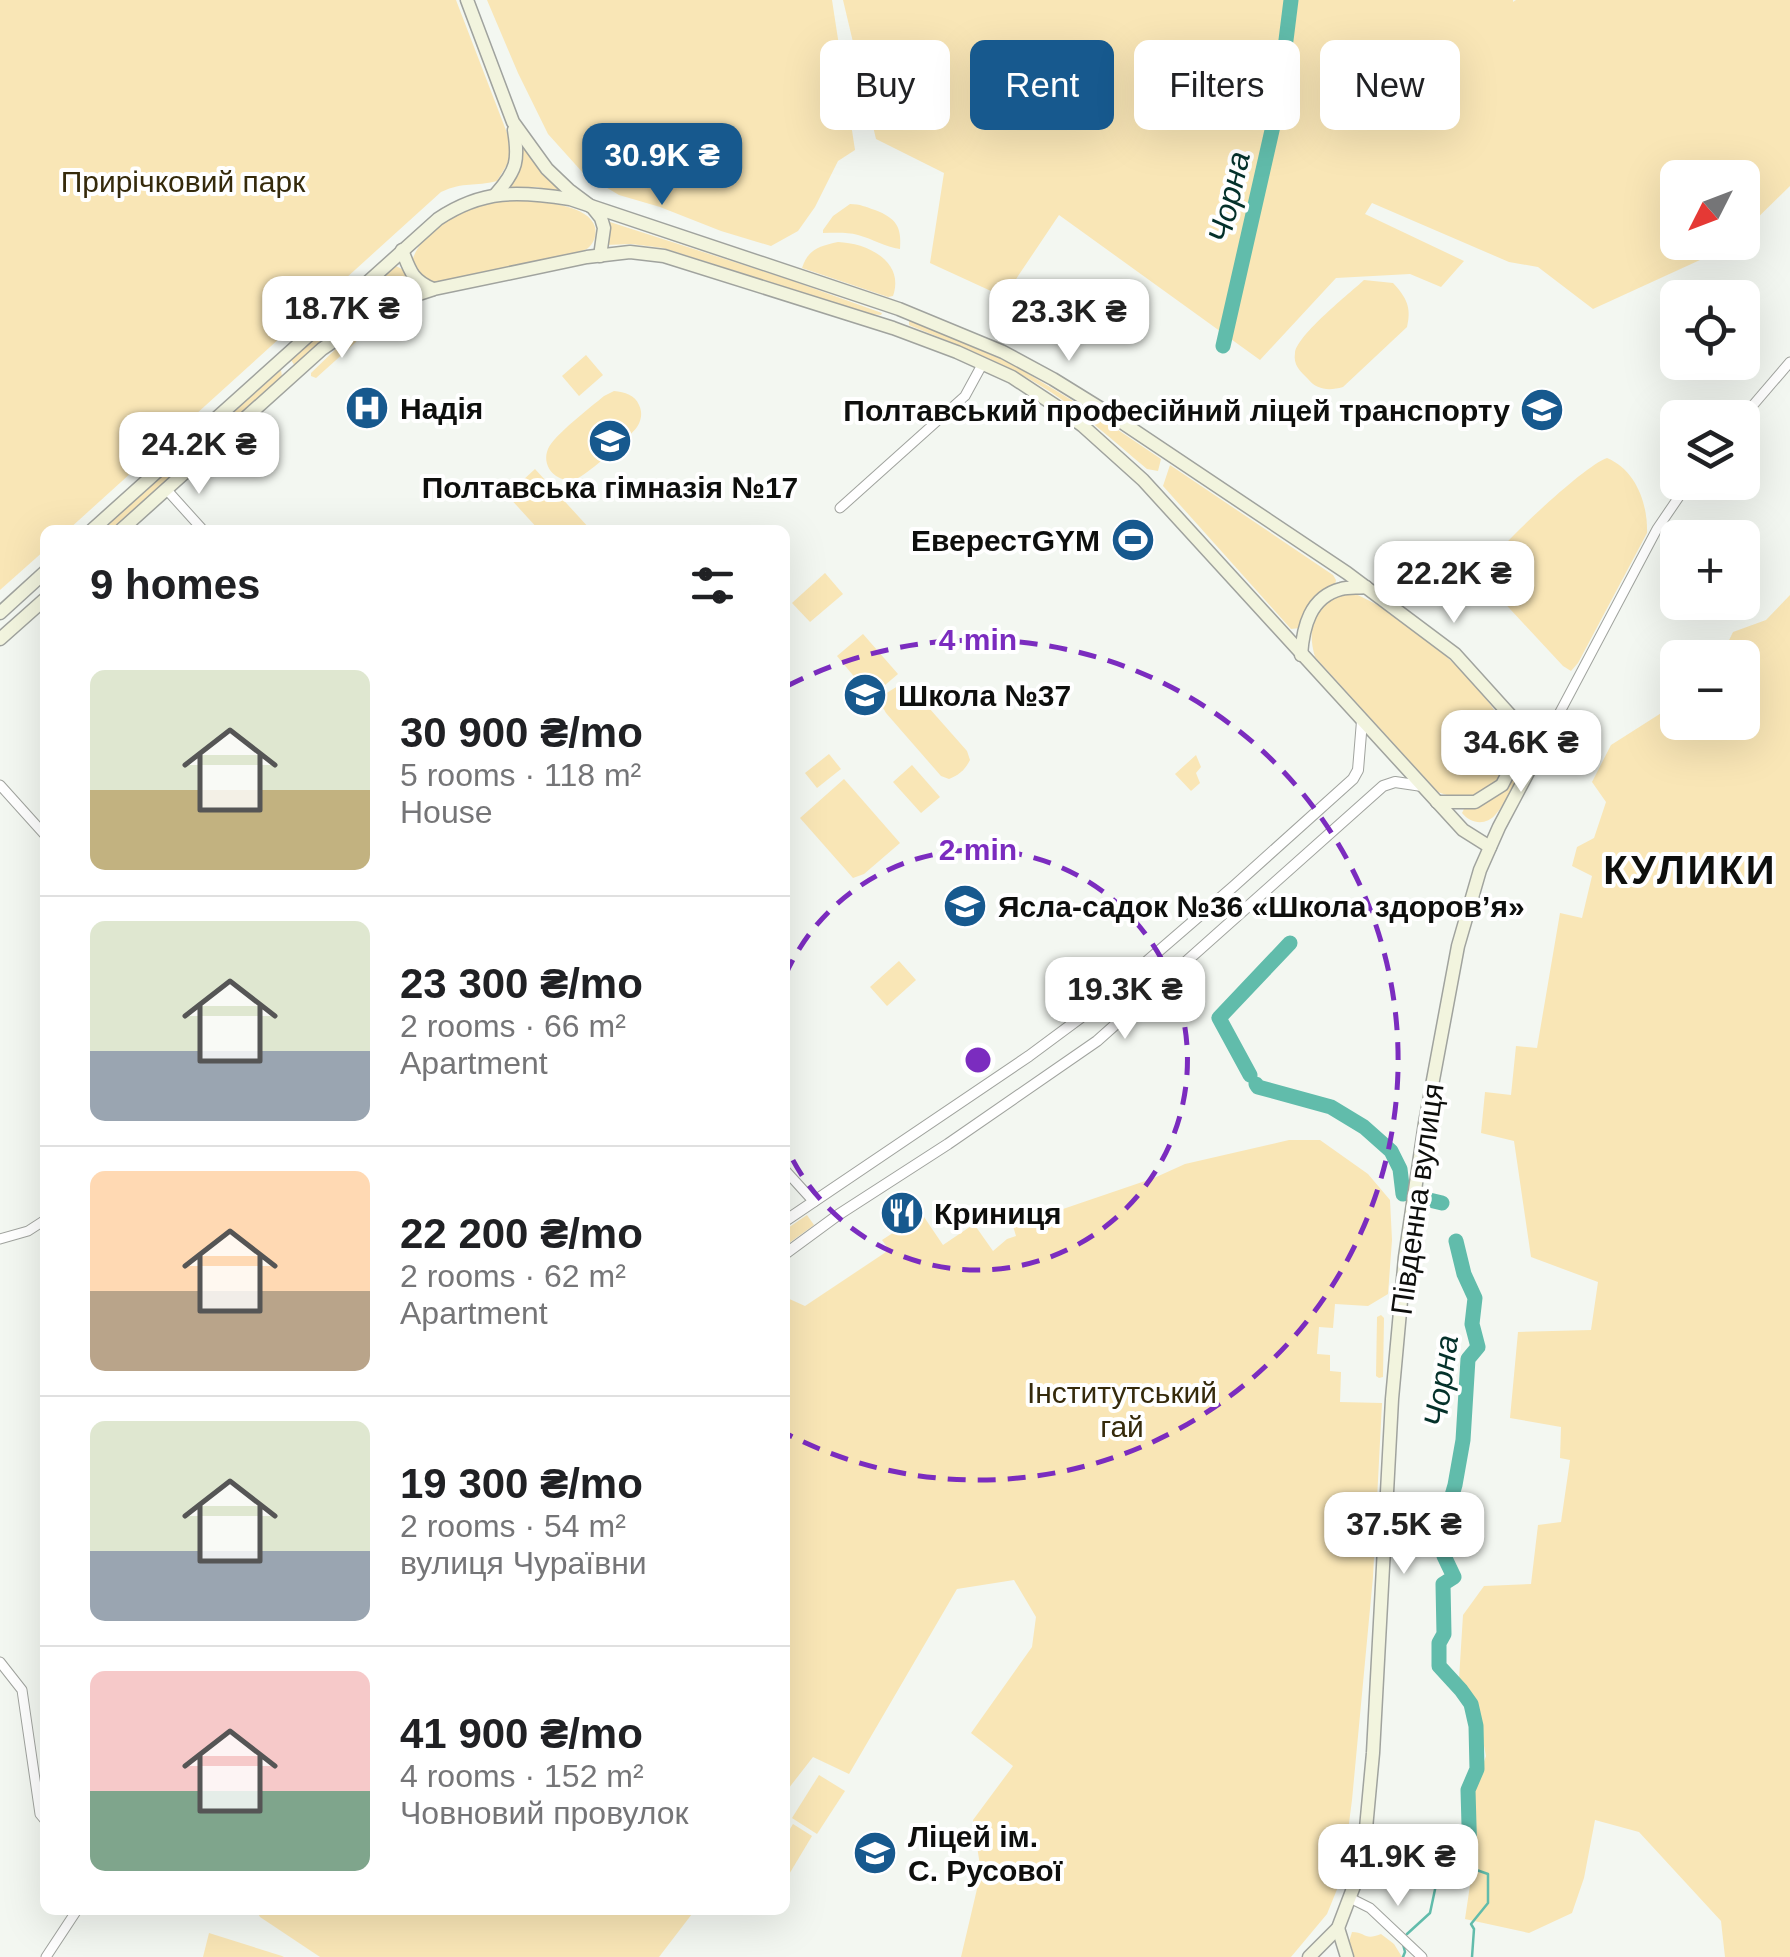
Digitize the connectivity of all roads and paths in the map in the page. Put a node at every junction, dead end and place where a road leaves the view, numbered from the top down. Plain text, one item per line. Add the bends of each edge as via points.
1 (467, 0) edge
2 (513, 122) junction
3 (496, 194) junction
4 (593, 208) junction
5 (402, 250) junction
6 (600, 256) junction
7 (434, 289) junction
8 (899, 309) junction
9 (892, 328) junction
10 (281, 360) junction
11 (1790, 362) edge
12 (983, 363) junction
13 (294, 374) junction
14 (1757, 400) edge
15 (166, 490) junction
16 (1677, 500) edge
17 (840, 508) dead end
18 (98, 525) edge
19 (127, 525) edge
20 (198, 525) edge
21 (40, 576) edge
22 (1366, 587) junction
23 (40, 603) edge
24 (5, 608) edge
25 (24, 618) junction
26 (0, 639) edge
27 (1301, 654) junction
28 (1511, 716) junction
29 (1362, 721) junction
30 (1544, 744) junction
31 (0, 785) edge
32 (1422, 786) junction
33 (1437, 802) junction
34 (40, 829) edge
35 (1490, 847) junction
36 (1234, 886) junction
37 (1252, 904) junction
38 (790, 1176) edge
39 (814, 1202) junction
40 (790, 1217) edge
41 (40, 1223) edge
42 (828, 1224) junction
43 (0, 1239) edge
44 (790, 1251) edge
45 (0, 1662) edge
46 (40, 1814) edge
47 (1350, 1898) junction
48 (74, 1915) edge
49 (1338, 1928) junction
50 (46, 1957) edge
51 (1309, 1957) edge
52 (1347, 1957) edge
53 (1422, 1957) edge

1 - 2 main road
2 - 3 main road via 515,168
2 - 4 main road via 548,169
3 - 4 main road via 540,194
3 - 5 main road via 450,211
4 - 6 main road via 604,228
4 - 8 main road
5 - 7 main road via 414,278
5 - 10 main road
6 - 7 main road
6 - 9 main road via 664,256
7 - 13 main road via 388,304
8 - 9 main road
8 - 22 main road via 1054,379
9 - 12 main road
10 - 13 main road
10 - 18 main road
11 - 14 street
12 - 17 street via 965,396
12 - 27 main road via 1056,406 1116,454
13 - 15 main road
15 - 19 main road
15 - 20 street
16 - 30 street, Південна вулиця
21 - 24 main road
22 - 27 main road via 1340,589 1315,605
22 - 28 main road via 1454,654
23 - 25 main road
24 - 25 main road
25 - 26 main road
27 - 29 main road
28 - 30 main road via 1535,726
28 - 33 main road via 1517,756 1502,785 1474,802
29 - 32 main road
29 - 36 street via 1354,779
30 - 35 main road, Південна вулиця
31 - 34 street
32 - 33 main road
32 - 37 street via 1383,786
33 - 35 main road via 1462,830
35 - 47 main road, Південна вулиця via 1458,946 1407,1234 1373,1752 1364,1850
36 - 37 street
36 - 39 street via 1052,1040
37 - 42 street via 1097,1040
38 - 39 street
39 - 40 street
39 - 42 street
41 - 43 street
42 - 44 street
45 - 46 street via 22,1690
47 - 49 main road, Південна вулиця
47 - 53 street
48 - 50 street
49 - 51 main road, Південна вулиця
49 - 52 main road

